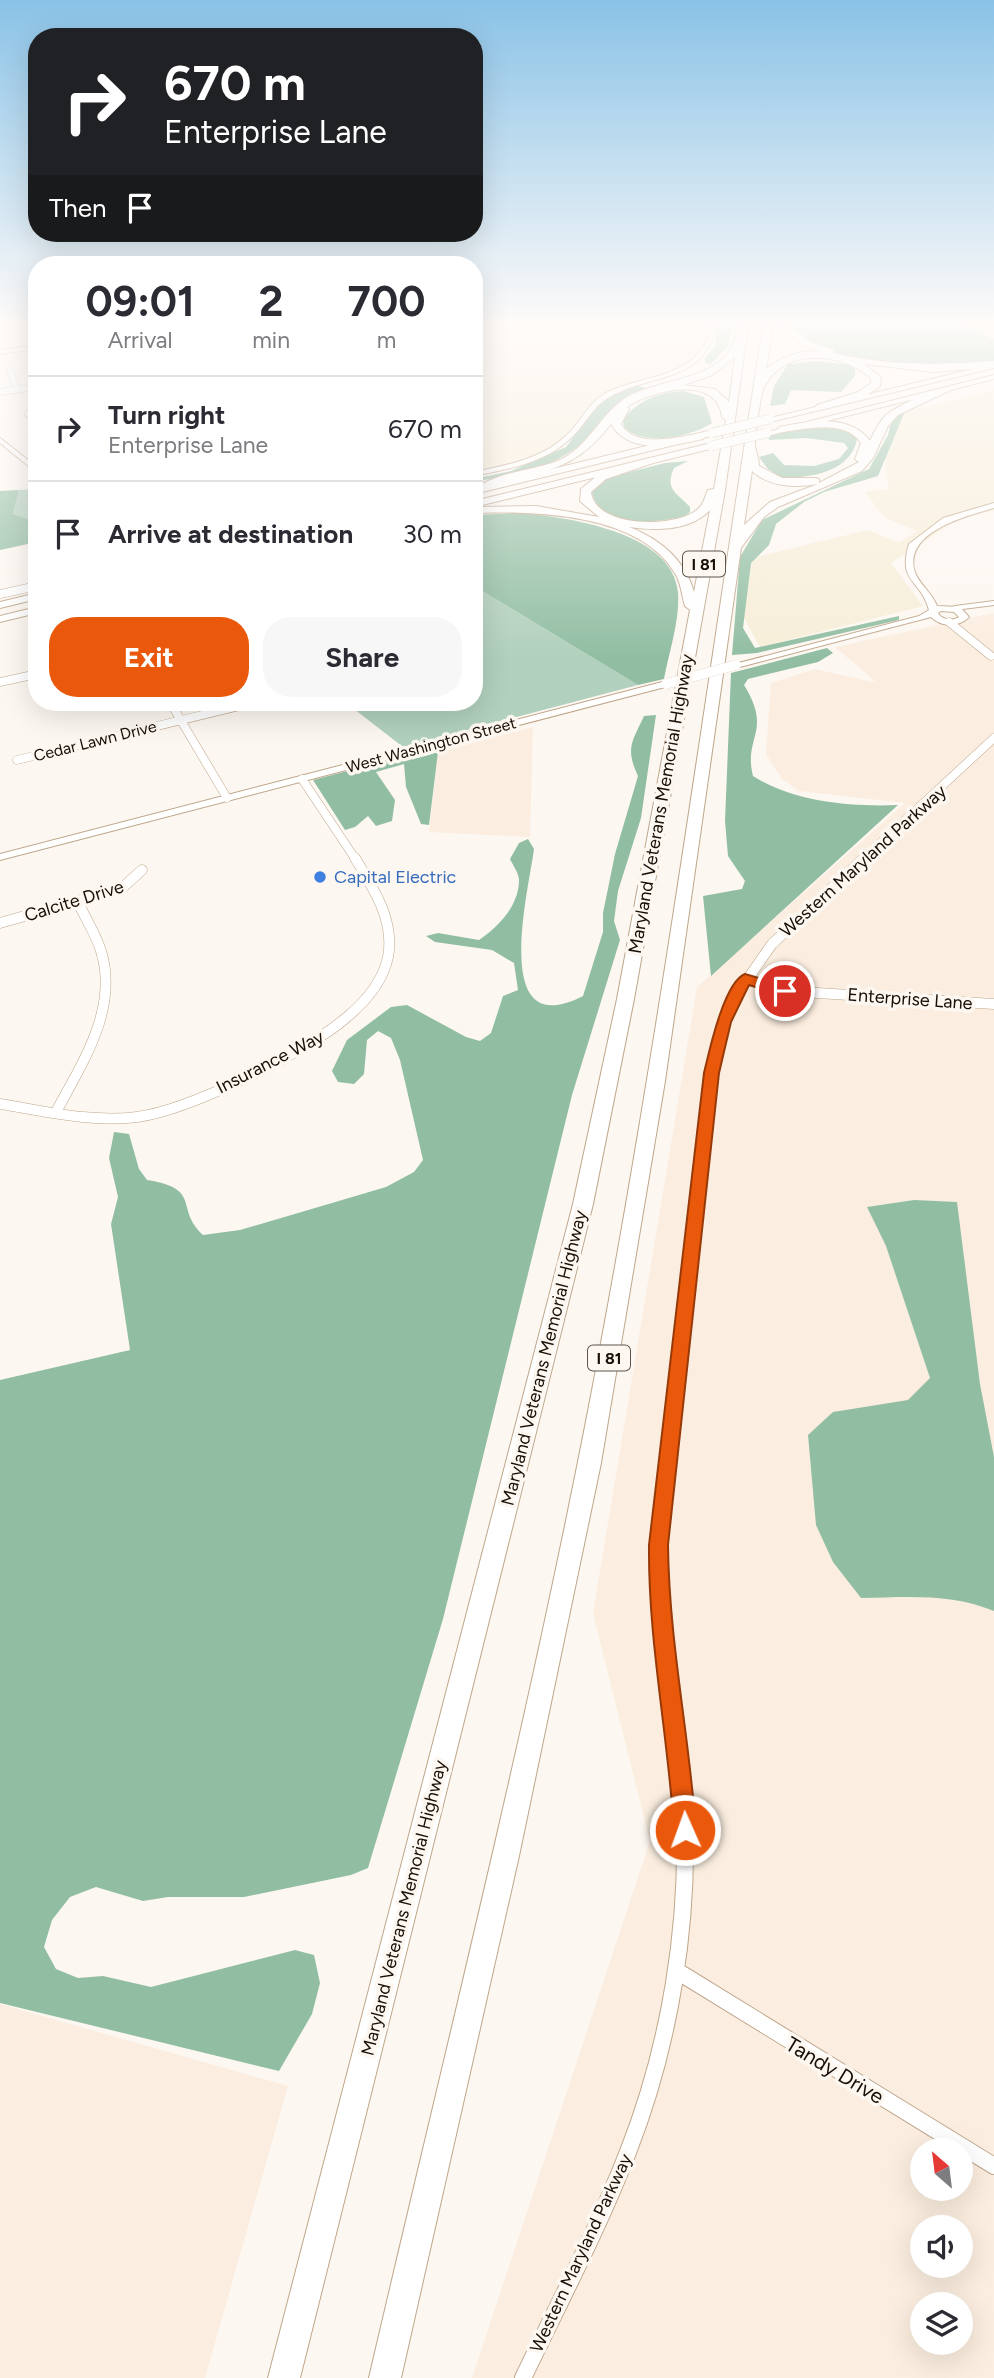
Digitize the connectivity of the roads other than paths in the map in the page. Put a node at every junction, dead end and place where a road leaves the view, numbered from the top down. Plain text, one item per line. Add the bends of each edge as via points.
1 (727, 436) edge
2 (5, 437) edge
3 (568, 437) edge
4 (595, 437) edge
5 (630, 437) edge
6 (699, 437) joint
7 (728, 437) edge
8 (758, 437) edge
9 (759, 437) edge
10 (861, 437) edge
11 (877, 437) edge
12 (0, 440) edge
13 (723, 458) junction
14 (28, 460) edge
15 (649, 461) junction
16 (28, 462) edge
17 (483, 471) edge
18 (483, 488) edge
19 (483, 489) edge
20 (483, 502) edge
21 (994, 505) edge
22 (483, 510) edge
23 (918, 541) junction
24 (730, 576) junction
25 (28, 588) edge
26 (0, 594) edge
27 (28, 598) edge
28 (994, 604) edge
29 (0, 605) edge
30 (952, 608) junction
31 (934, 611) junction
32 (28, 612) edge
33 (963, 617) junction
34 (0, 620) edge
35 (945, 621) junction
36 (862, 634) junction
37 (992, 658) edge
38 (685, 669) junction
39 (28, 676) edge
40 (0, 682) edge
41 (176, 711) edge
42 (218, 711) edge
43 (181, 720) junction
44 (994, 738) edge
45 (17, 760) dead end
46 (302, 779) junction
47 (226, 798) junction
48 (0, 858) edge
49 (142, 870) dead end
50 (78, 902) junction
51 (0, 923) edge
52 (745, 979) junction
53 (994, 1004) edge
54 (0, 1104) edge
55 (56, 1111) junction
56 (677, 1971) junction
57 (994, 2166) edge
58 (285, 2378) edge
59 (385, 2378) edge
60 (523, 2378) edge

1 - 13 highway, Maryland Veterans Memorial Highway / I 81
2 - 14 street
3 - 17 street via 548,452
4 - 18 highway via 583,451 543,470
5 - 6 highway via 647,441
6 - 19 main road
7 - 15 main road, bridge
8 - 24 highway, Maryland Veterans Memorial Highway / I 81
9 - 10 highway via 754,467 777,480 804,483 857,463 865,449
11 - 24 highway via 869,458 856,470 762,513 746,529
12 - 16 street
13 - 15 highway via 708,505 684,521 654,525 620,522 594,511 586,501 585,491 594,481
13 - 38 highway, Maryland Veterans Memorial Highway / I 81
15 - 20 main road
21 - 23 main road via 946,520
22 - 38 highway via 569,514 625,529 656,546 677,564 690,590
23 - 30 main road via 919,579 938,601
23 - 31 main road via 909,553 909,566
24 - 59 highway, Maryland Veterans Memorial Highway / I 81 via 634,1213 590,1459
25 - 26 street
27 - 29 main road
28 - 30 street
28 - 33 street
30 - 31 main road, West Washington Street
30 - 33 main road
31 - 35 main road
31 - 36 main road, West Washington Street
32 - 34 main road
33 - 35 main road, West Washington Street
33 - 37 street
35 - 36 main road, West Washington Street
35 - 37 street
36 - 46 main road, West Washington Street, bridge
38 - 58 highway, Maryland Veterans Memorial Highway / I 81 via 583,1204
39 - 40 street
41 - 43 street
42 - 43 street, Cedar Lawn Drive
43 - 45 street, Cedar Lawn Drive
43 - 47 street
44 - 52 street, Western Maryland Parkway via 786,930
46 - 47 main road, West Washington Street
46 - 55 street, Insurance Way via 378,899 389,926 387,955 367,998 317,1040 166,1111 136,1117
47 - 48 main road, West Washington Street
49 - 50 street, Calcite Drive via 126,886
50 - 51 street, Calcite Drive
50 - 55 street via 101,950 107,993 98,1025
52 - 53 street, Enterprise Lane via 785,991
52 - 56 street, Western Maryland Parkway via 724,1022 711,1073 659,1545 663,1659 684,1806
54 - 55 street, Insurance Way
56 - 57 street, Tandy Drive
56 - 60 street, Western Maryland Parkway via 629,2150

